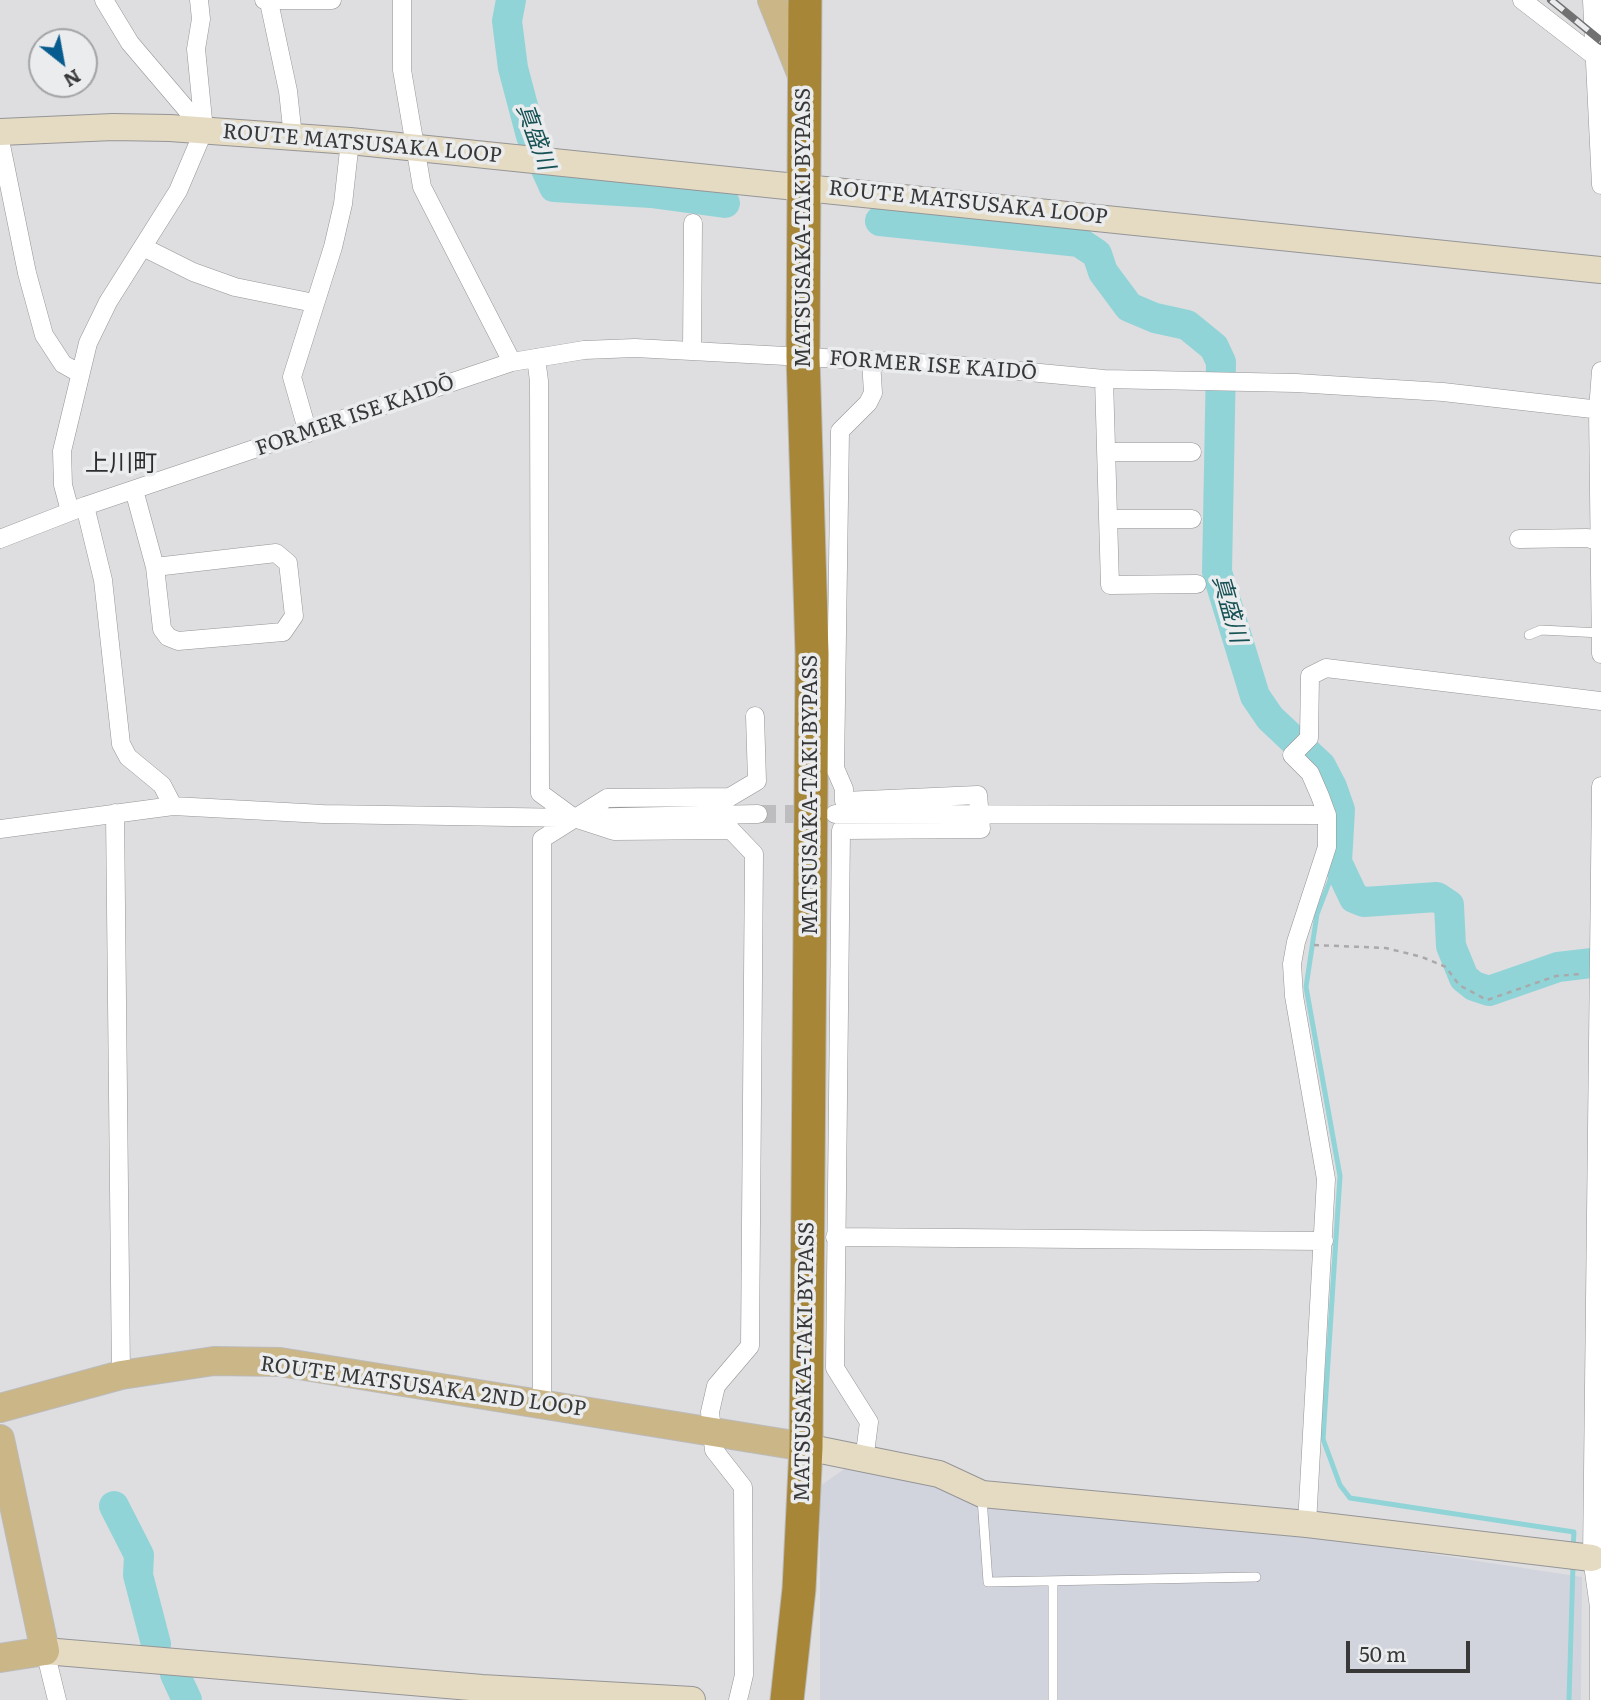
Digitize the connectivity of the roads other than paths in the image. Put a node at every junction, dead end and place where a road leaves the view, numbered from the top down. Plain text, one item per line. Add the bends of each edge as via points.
1 (104, 0) edge
2 (199, 0) edge
3 (332, 0) edge
4 (402, 0) edge
5 (772, 0) edge
6 (805, 0) edge
7 (1522, 0) edge
8 (1592, 0) edge
9 (267, 1) edge
10 (1592, 54) junction
11 (803, 78) junction
12 (204, 130) junction
13 (0, 132) edge
14 (293, 137) junction
15 (0, 140) edge
16 (350, 141) junction
17 (416, 147) junction
18 (1601, 185) edge
19 (804, 186) junction
20 (693, 223) dead end
21 (143, 247) junction
22 (1601, 270) edge
23 (314, 303) junction
24 (692, 351) junction
25 (803, 357) junction
26 (536, 358) junction
27 (871, 360) junction
28 (512, 362) junction
29 (1601, 371) edge
30 (79, 373) junction
31 (1104, 379) junction
32 (1600, 410) edge
33 (308, 433) junction
34 (1106, 452) junction
35 (1192, 452) dead end
36 (134, 490) junction
37 (77, 508) junction
38 (1108, 519) junction
39 (1192, 519) dead end
40 (0, 539) edge
41 (1519, 539) dead end
42 (1599, 541) junction
43 (155, 567) junction
44 (1197, 584) dead end
45 (1601, 633) edge
46 (1529, 635) dead end
47 (1601, 654) edge
48 (1601, 701) edge
49 (755, 716) dead end
50 (1601, 786) edge
51 (173, 806) junction
52 (115, 813) junction
53 (981, 813) junction
54 (758, 814) tunnel mouth
55 (835, 814) tunnel mouth
56 (1327, 815) junction
57 (574, 818) junction
58 (0, 829) edge
59 (1599, 947) edge
60 (835, 1237) junction
61 (1324, 1241) junction
62 (121, 1375) junction
63 (542, 1402) junction
64 (0, 1408) edge
65 (710, 1433) junction
66 (0, 1439) edge
67 (806, 1447) junction
68 (864, 1461) junction
69 (982, 1494) junction
70 (1307, 1524) junction
71 (1585, 1557) edge
72 (1256, 1577) dead end
73 (1053, 1583) junction
74 (799, 1589) junction
75 (45, 1651) junction
76 (0, 1658) edge
77 (484, 1694) edge
78 (57, 1700) edge
79 (692, 1700) edge
80 (737, 1700) edge
81 (787, 1700) edge
82 (799, 1700) edge
83 (1054, 1700) edge
84 (1599, 1700) edge

1 - 12 street via 130,43
2 - 12 street via 196,49
3 - 9 street
4 - 17 street via 402,70
5 - 11 main road
6 - 11 highway, MATSUSAKA-TAKI BYPASS
7 - 10 street
8 - 10 street
9 - 14 street via 288,91
10 - 18 street
11 - 19 highway, MATSUSAKA-TAKI BYPASS
12 - 13 main road, ROUTE MATSUSAKA LOOP via 113,127
12 - 14 main road, ROUTE MATSUSAKA LOOP
12 - 21 street via 178,191
14 - 16 main road, ROUTE MATSUSAKA LOOP
15 - 30 street via 41,328 63,364
16 - 17 main road, ROUTE MATSUSAKA LOOP
16 - 23 street via 341,214
17 - 19 main road, ROUTE MATSUSAKA LOOP
17 - 28 street via 429,205
19 - 22 main road, ROUTE MATSUSAKA LOOP
19 - 25 highway, MATSUSAKA-TAKI BYPASS
20 - 24 street
21 - 23 street via 235,287
21 - 30 street via 108,302
23 - 33 street via 292,377
24 - 25 street, FORMER ISE KAIDŌ
24 - 26 street, FORMER ISE KAIDŌ via 584,349
25 - 27 street, FORMER ISE KAIDŌ
25 - 67 highway, MATSUSAKA-TAKI BYPASS via 812,654
26 - 28 street, FORMER ISE KAIDŌ
26 - 57 street via 540,793
27 - 31 street, FORMER ISE KAIDŌ
27 - 53 street via 873,393 840,431 835,768 844,801 978,795
28 - 33 street, FORMER ISE KAIDŌ
29 - 32 street
30 - 37 street via 62,451 63,485
31 - 32 street, FORMER ISE KAIDŌ via 1443,392
31 - 34 street
32 - 42 street
33 - 36 street, FORMER ISE KAIDŌ
34 - 35 street
34 - 38 street
36 - 37 street, FORMER ISE KAIDŌ
36 - 43 street
37 - 40 street, FORMER ISE KAIDŌ
37 - 51 street via 100,561 121,744 128,757 162,785
38 - 39 street
38 - 44 street via 1110,585
41 - 42 street
42 - 45 street
43 - 43 street via 162,629 178,641 283,632 294,616 288,563 276,553
45 - 46 lane via 1541,630
45 - 47 street
48 - 56 street via 1326,668 1310,676 1309,738 1292,755 1310,773
49 - 57 street via 757,781 730,797 607,797
50 - 59 street
51 - 52 street
51 - 57 street via 323,814
52 - 58 street
52 - 62 street
53 - 55 street
53 - 56 street
53 - 60 street via 981,829 841,830
54 - 57 street
56 - 61 street via 1327,847 1292,964 1326,1179
57 - 63 street via 542,839
57 - 65 street via 614,831 732,831 754,855 750,1346 716,1386
59 - 71 street
60 - 61 street
60 - 68 street via 835,1368 869,1422
61 - 70 street
62 - 63 main road, ROUTE MATSUSAKA 2ND LOOP via 214,1360 280,1362
62 - 64 main road, ROUTE MATSUSAKA 2ND LOOP
63 - 65 main road, ROUTE MATSUSAKA 2ND LOOP
65 - 67 main road, ROUTE MATSUSAKA 2ND LOOP
65 - 80 street via 714,1450 743,1487 744,1675
66 - 75 main road
67 - 68 main road
67 - 74 highway, MATSUSAKA-TAKI BYPASS
68 - 69 main road via 939,1474
69 - 70 main road
69 - 73 lane via 988,1582
70 - 71 main road
71 - 84 street via 1599,1607
72 - 73 lane
73 - 83 lane
74 - 81 highway, MATSUSAKA-TAKI BYPASS
74 - 82 highway, MATSUSAKA-TAKI BYPASS
75 - 76 main road
75 - 77 main road
75 - 78 street
77 - 79 main road

